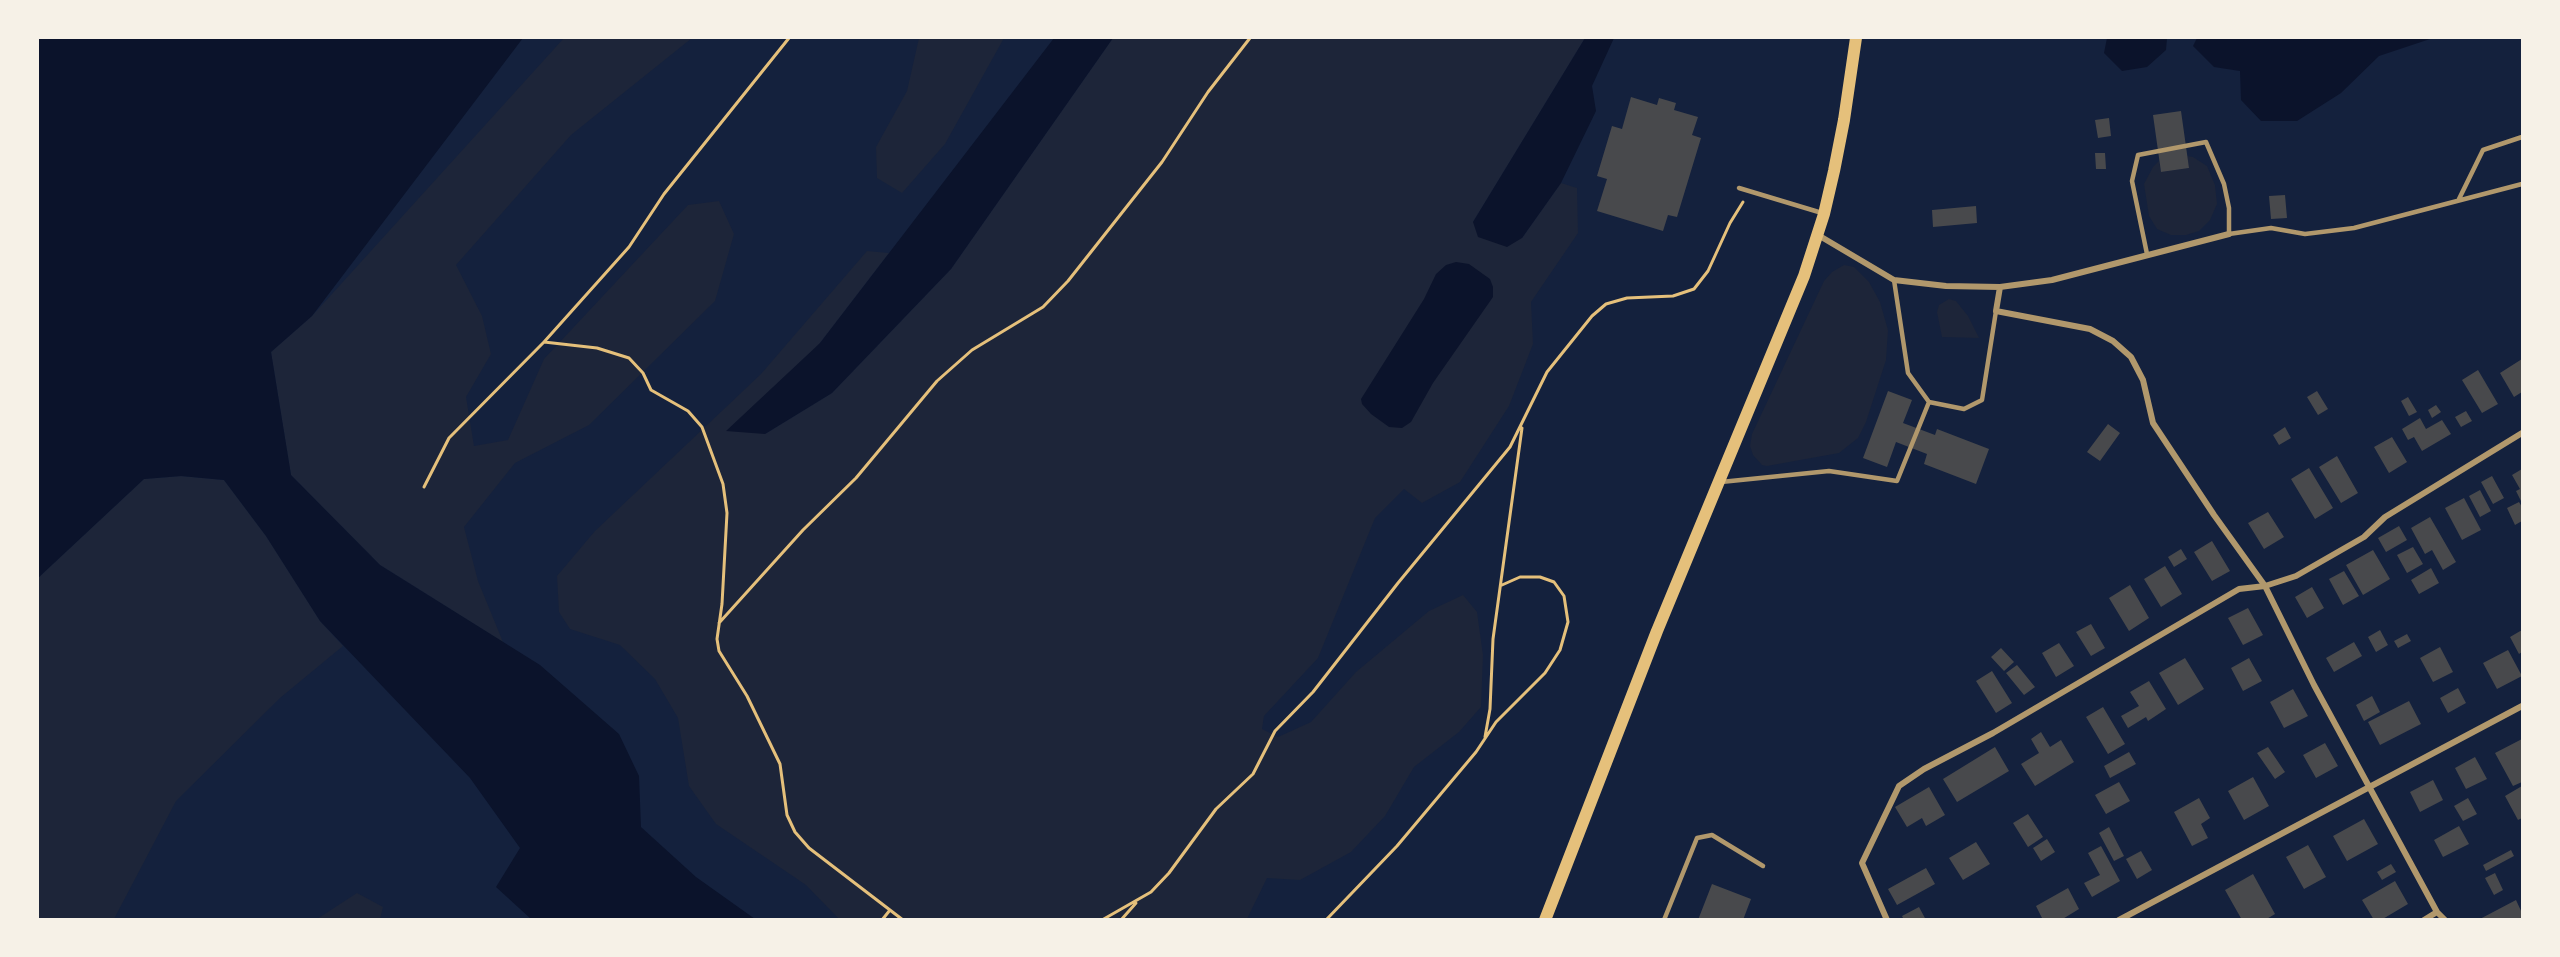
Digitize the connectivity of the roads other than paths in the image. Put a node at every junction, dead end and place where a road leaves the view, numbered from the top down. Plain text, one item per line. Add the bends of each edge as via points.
1 (1856, 38) edge
2 (2523, 137) edge
3 (2523, 184) edge
4 (1739, 188) dead end
5 (2459, 199) junction
6 (1824, 213) junction
7 (2229, 234) junction
8 (1818, 235) junction
9 (2147, 254) junction
10 (1894, 280) junction
11 (2000, 287) junction
12 (1996, 311) junction
13 (1929, 402) junction
14 (2523, 433) edge
15 (1719, 482) junction
16 (2265, 586) junction
17 (2523, 706) edge
18 (2369, 786) junction
19 (1763, 866) dead end
20 (2438, 912) junction
21 (1545, 920) edge
22 (1664, 920) edge
23 (1887, 920) edge
24 (2119, 920) edge
25 (2424, 920) edge
26 (2445, 920) edge

1 - 6 main road
2 - 5 lane via 2483,150
3 - 5 lane
4 - 6 lane
5 - 7 lane via 2354,228 2305,234 2271,228
6 - 8 main road
7 - 9 street
7 - 9 lane via 2224,184 2206,142 2138,155 2132,181
8 - 10 street
8 - 15 main road
9 - 11 street via 2052,280
10 - 11 street
10 - 13 lane via 1908,373
11 - 12 street
12 - 13 lane via 1982,400 1964,410
12 - 16 street via 2090,329 2113,341 2131,357 2143,380 2153,423
13 - 15 lane via 1897,481 1829,471
14 - 16 street via 2385,517 2364,537 2296,576
15 - 21 main road
16 - 18 street
16 - 23 street via 2239,589 1899,786 1862,863
17 - 18 street
18 - 20 street
18 - 24 street
19 - 22 lane via 1712,835 1697,838
20 - 25 street
20 - 26 street

